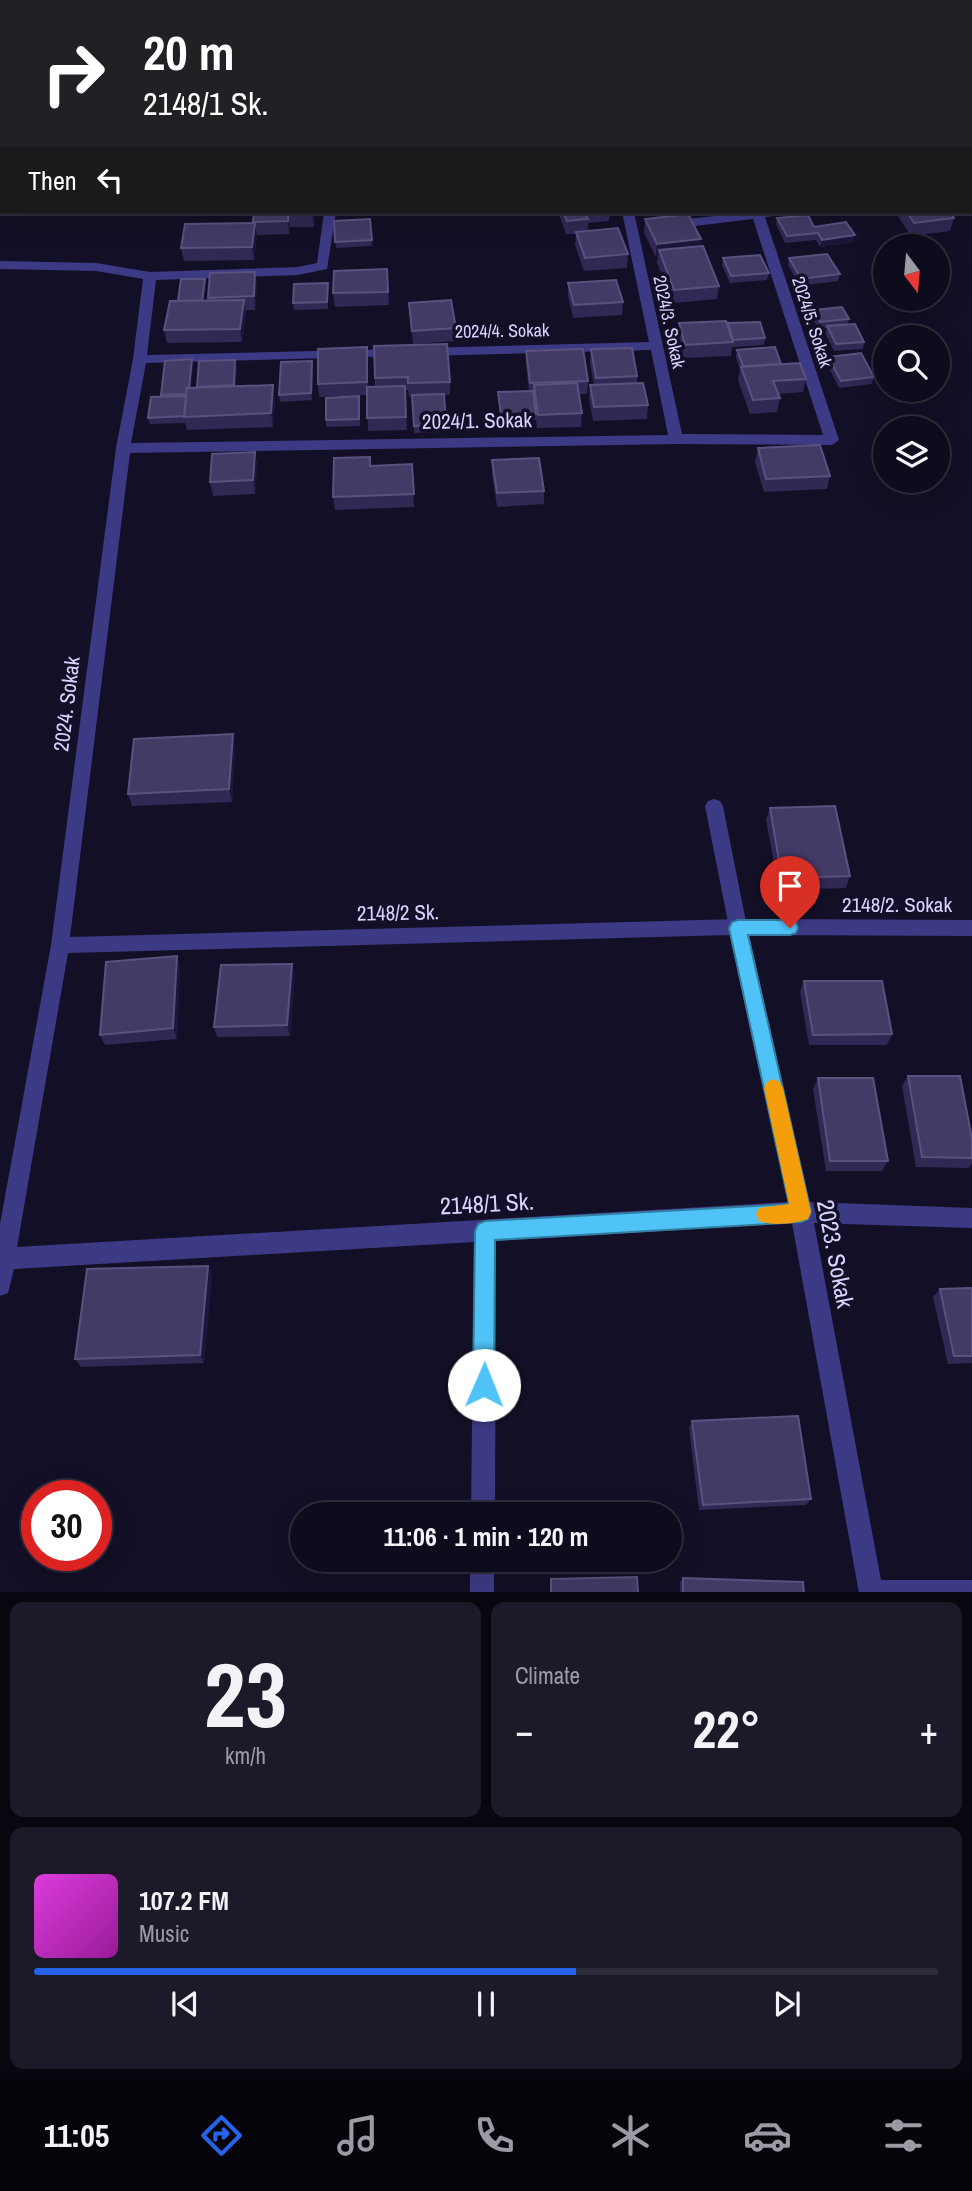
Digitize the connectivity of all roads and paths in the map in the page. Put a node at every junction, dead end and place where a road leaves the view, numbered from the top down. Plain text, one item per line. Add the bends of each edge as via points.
1 (330, 214) edge
2 (630, 214) edge
3 (765, 214) edge
4 (758, 215) junction
5 (644, 227) junction
6 (0, 265) edge
7 (150, 276) junction
8 (656, 346) junction
9 (140, 359) junction
10 (676, 439) junction
11 (832, 440) joint
12 (123, 449) junction
13 (714, 806) dead end
14 (738, 928) junction
15 (972, 928) edge
16 (60, 945) junction
17 (801, 1212) junction
18 (972, 1219) edge
19 (485, 1231) junction
20 (5, 1259) junction
21 (0, 1285) edge
22 (483, 1502) edge
23 (482, 1572) edge
24 (482, 1592) edge
25 (871, 1592) edge
26 (972, 1592) edge

1 - 7 street via 323,266 298,271
2 - 5 street, 2024/3. Sokak
3 - 4 street
4 - 5 street
4 - 11 street, 2024/5. Sokak
5 - 8 street, 2024/3. Sokak
6 - 7 street via 96,267
7 - 9 street, 2024. Sokak
8 - 9 street, 2024/4. Sokak
8 - 10 street, 2024/3. Sokak
9 - 12 street, 2024. Sokak
10 - 11 street, 2024/1. Sokak
10 - 12 street, 2024/1. Sokak
12 - 16 street, 2024. Sokak
13 - 14 street, 2023. Sokak
14 - 15 street, 2148/2. Sokak
14 - 16 street, 2148/2 Sk.
14 - 17 street, 2023. Sokak
16 - 20 street, 2024. Sokak
17 - 18 street, 2148/1 Sk.
17 - 19 street, 2148/1 Sk.
17 - 25 street, 2023. Sokak
19 - 20 street, 2148/1 Sk.
19 - 22 street
20 - 21 street, 2024. Sokak
23 - 24 street
25 - 26 street

